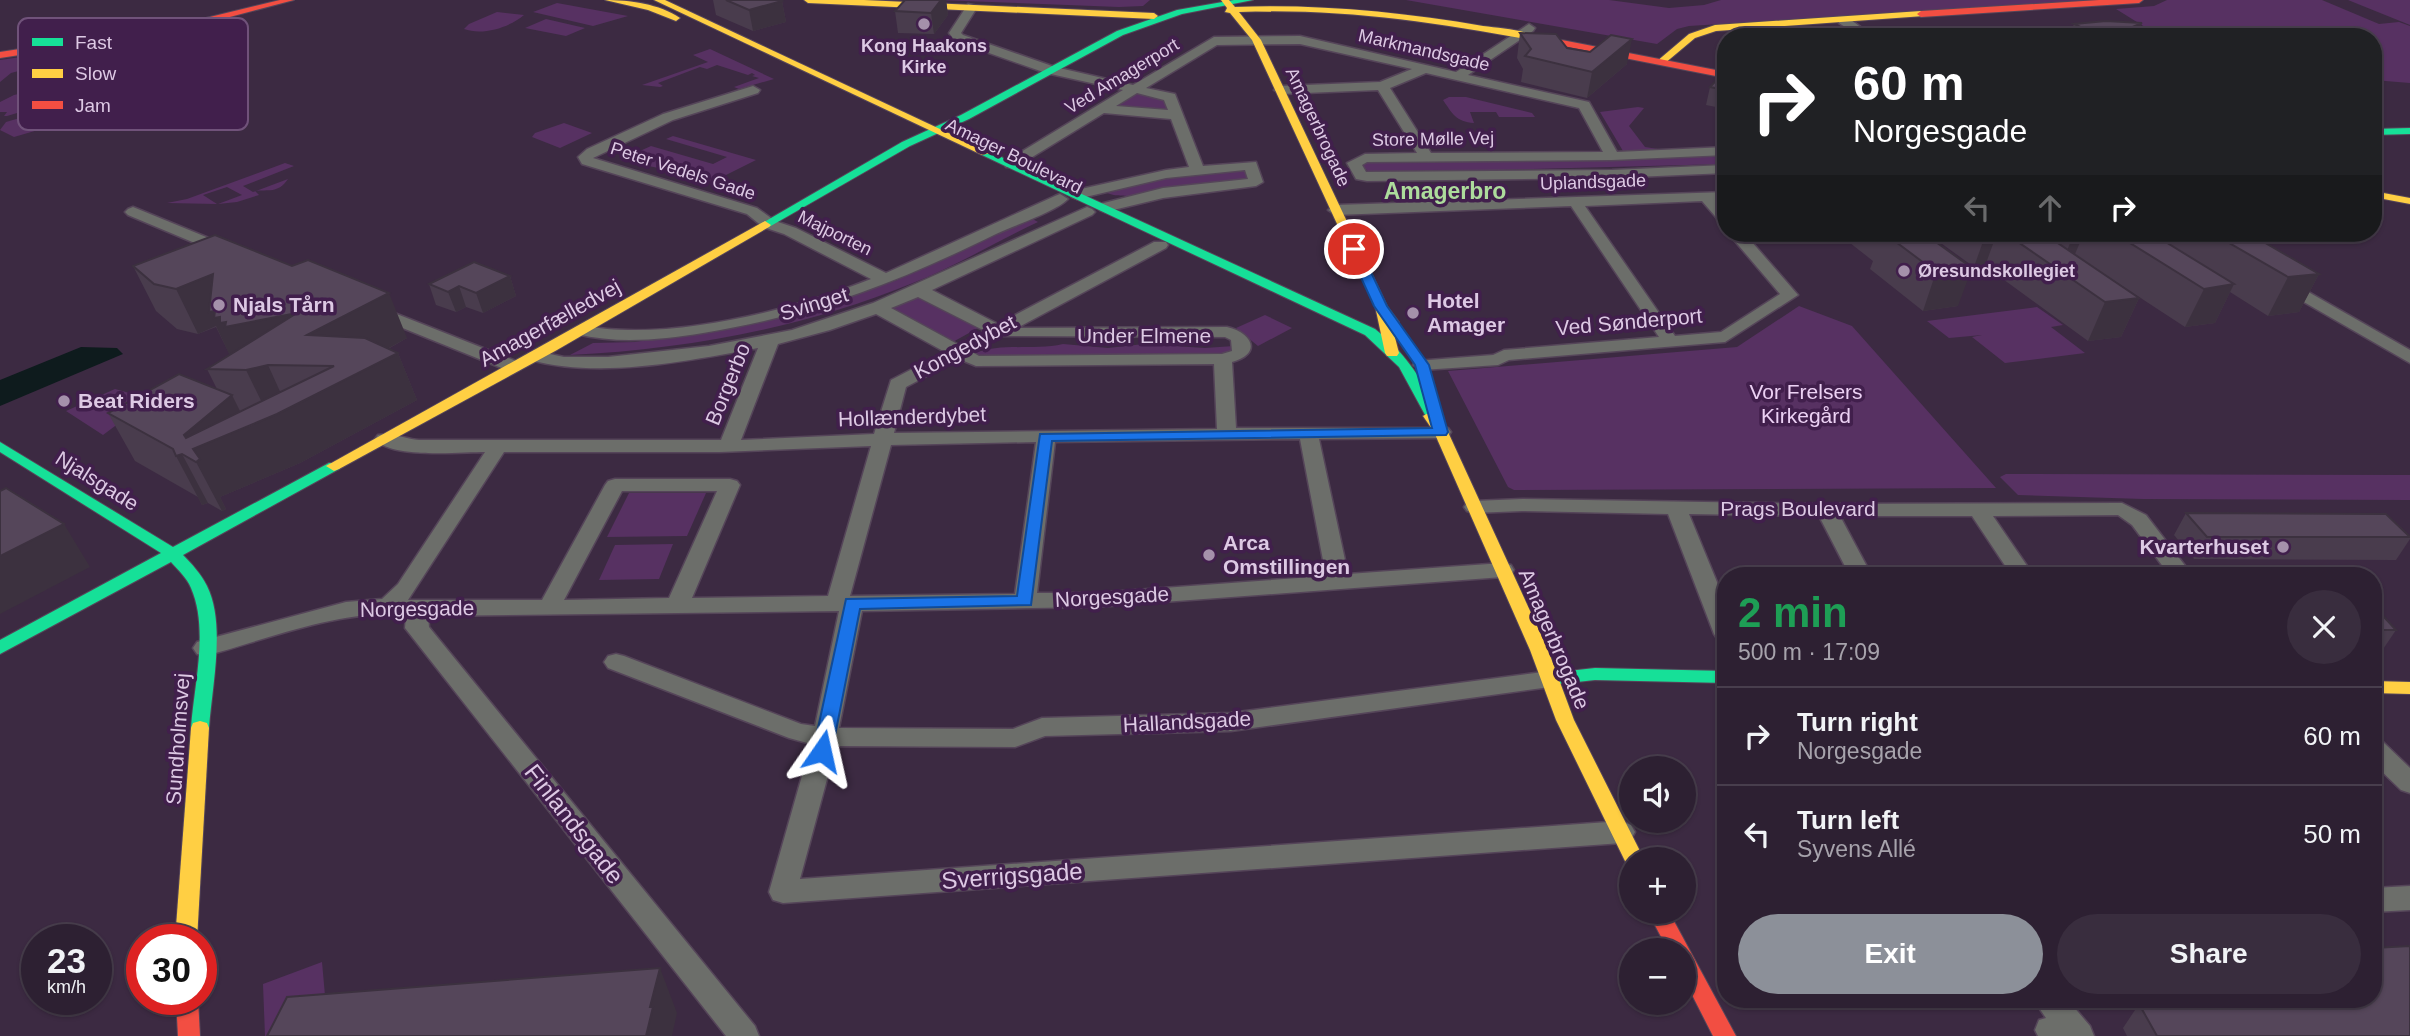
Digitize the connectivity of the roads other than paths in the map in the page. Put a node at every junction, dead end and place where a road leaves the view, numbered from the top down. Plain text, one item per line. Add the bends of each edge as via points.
1 (271, 0) edge
2 (290, 0) edge
3 (609, 0) edge
4 (658, 0) edge
5 (808, 0) edge
6 (1299, 0) edge
7 (1348, 0) edge
8 (2139, 0) edge
9 (1242, 2) edge
10 (1385, 4) junction
11 (972, 6) junction
12 (1158, 10) edge
13 (195, 18) edge
14 (217, 18) edge
15 (1843, 20) junction
16 (1733, 28) edge
17 (1855, 28) edge
18 (1717, 29) edge
19 (1525, 32) junction
20 (717, 37) junction
21 (1256, 40) junction
22 (18, 50) edge
23 (18, 50) edge
24 (0, 53) edge
25 (1665, 58) junction
26 (1717, 64) edge
27 (1426, 68) junction
28 (1051, 71) junction
29 (1717, 72) edge
30 (1458, 76) junction
31 (1382, 86) junction
32 (1135, 89) junction
33 (753, 90) dead end
34 (1281, 90) junction
35 (1102, 109) junction
36 (1177, 115) junction
37 (2410, 131) edge
38 (2382, 132) edge
39 (930, 133) junction
40 (906, 144) junction
41 (1717, 151) edge
42 (1612, 156) junction
43 (1426, 158) junction
44 (1011, 164) junction
45 (1717, 169) edge
46 (1197, 170) junction
47 (1077, 194) junction
48 (1717, 196) edge
49 (2382, 196) edge
50 (1706, 197) junction
51 (1060, 199) junction
52 (2410, 201) edge
53 (1576, 202) junction
54 (1105, 207) junction
55 (1336, 210) junction
56 (1717, 210) edge
57 (133, 212) dead end
58 (1087, 212) junction
59 (769, 224) junction
60 (1744, 242) edge
61 (1160, 245) junction
62 (249, 259) edge
63 (2265, 272) edge
64 (884, 279) junction
65 (918, 290) junction
66 (358, 304) edge
67 (1381, 306) junction
68 (878, 308) junction
69 (582, 330) junction
70 (996, 330) junction
71 (770, 341) junction
72 (1671, 341) junction
73 (1389, 344) junction
74 (956, 351) junction
75 (536, 356) junction
76 (2410, 358) edge
77 (1223, 359) junction
78 (1395, 363) junction
79 (1422, 365) junction
80 (515, 367) junction
81 (1441, 432) junction
82 (1308, 433) junction
83 (1227, 434) junction
84 (1046, 437) junction
85 (385, 439) junction
86 (881, 440) junction
87 (729, 444) junction
88 (499, 445) junction
89 (0, 446) edge
90 (1475, 507) junction
91 (1676, 508) junction
92 (1978, 509) junction
93 (1826, 510) junction
94 (172, 553) junction
95 (1856, 567) edge
96 (2017, 567) edge
97 (2175, 567) edge
98 (1503, 570) junction
99 (1338, 581) junction
100 (1025, 601) junction
101 (845, 603) junction
102 (388, 606) junction
103 (677, 606) junction
104 (549, 607) junction
105 (421, 609) junction
106 (1717, 611) edge
107 (0, 648) edge
108 (205, 648) junction
109 (616, 662) dead end
110 (1717, 677) edge
111 (1550, 679) junction
112 (2382, 687) edge
113 (2410, 688) edge
114 (825, 737) junction
115 (2382, 757) edge
116 (2410, 783) edge
117 (1619, 826) edge
118 (1619, 832) edge
119 (2410, 898) edge
120 (2382, 900) edge
121 (187, 924) edge
122 (1696, 982) edge
123 (2056, 1008) edge
124 (188, 1015) edge
125 (190, 1036) edge
126 (744, 1036) edge
127 (1725, 1036) edge
128 (2055, 1036) edge
129 (2063, 1036) edge
130 (2079, 1036) edge

1 - 13 street
2 - 14 street
3 - 20 street, Amager Boulevard via 660,12
4 - 39 street, Amager Boulevard
5 - 11 street
6 - 10 street
7 - 10 street
8 - 15 street
9 - 12 street
9 - 19 street via 1386,11
9 - 21 street, Amagerbrogade
10 - 19 street
11 - 12 street
11 - 28 street via 955,36
12 - 28 street, Amagerfælledvej
15 - 16 street
15 - 17 street
18 - 25 street via 1688,37
19 - 25 street
19 - 30 street
20 - 39 street, Amager Boulevard
20 - 40 street via 735,51 906,133
21 - 27 street, Markmandsgade via 1293,38
21 - 32 street, Ved Amagerport via 1214,41
21 - 34 street, Amagerbrogade
22 - 24 street
23 - 24 street
25 - 26 street
25 - 29 street
27 - 30 street, Markmandsgade
27 - 31 street
28 - 32 street
28 - 39 street, Amagerfælledvej
30 - 42 street, Markmandsgade via 1584,105
31 - 34 street
31 - 43 street
32 - 35 street, Ved Amagerport
32 - 36 street via 1170,97
33 - 59 street, Peter Vedels Gade via 668,117 585,157 752,211
34 - 55 street, Amagerbrogade
35 - 36 street
35 - 44 street, Ved Amagerport
36 - 46 street
37 - 38 street
39 - 40 street, Amagerfælledvej
39 - 44 street, Amager Boulevard
39 - 51 street, Amager Boulevard
40 - 59 street, Amagerfælledvej
41 - 42 street, Store Mølle Vej
42 - 43 street, Store Mølle Vej
43 - 45 street, Store Mølle Vej via 1365,158 1354,163 1361,176 1367,177
44 - 47 street, Amager Boulevard
46 - 47 street
46 - 54 street via 1251,165 1256,182 1184,189
47 - 54 street, Amager Boulevard
48 - 50 street, Uplandsgade
49 - 52 street
50 - 53 street, Uplandsgade
50 - 56 street
51 - 58 street, Amager Boulevard
51 - 64 street, Svinget
53 - 55 street, Uplandsgade
53 - 72 street
54 - 73 street, Amager Boulevard
55 - 67 street, Amagerbrogade
57 - 62 street
58 - 61 street, Amager Boulevard
58 - 65 street, Svinget
59 - 64 street, Majporten
59 - 69 street, Amagerfælledvej
60 - 72 street, Ved Sønderport via 1790,295 1725,337
61 - 70 street, Kongedybet
61 - 78 street, Amager Boulevard via 1372,343
63 - 76 street
64 - 69 street, Svinget via 835,298 726,324 649,334 605,335
65 - 68 street, Svinget
65 - 70 street, Under Elmene
66 - 80 street
67 - 73 street, Amagerbrogade
67 - 79 street, Amagerbrogade
68 - 71 street, Svinget
68 - 74 street, Under Elmene
69 - 75 street, Amagerfælledvej
70 - 74 street, Kongedybet
70 - 77 street, Under Elmene via 1227,332 1240,337 1241,354
71 - 75 street, Svinget via 628,360 565,363
71 - 87 street, Borgerbo
72 - 79 street, Ved Sønderport
73 - 78 street, Amagerbrogade
73 - 81 street via 1412,370
74 - 77 street, Under Elmene via 976,361
74 - 86 street, Kongedybet via 898,384
75 - 80 street, Amagerfælledvej
77 - 83 street
78 - 81 street, Amagerbrogade
79 - 81 street, Amagerbrogade
80 - 85 street, Amagerfælledvej
81 - 82 street, Hollænderdybet
81 - 90 street, Amagerbrogade
82 - 83 street, Hollænderdybet
82 - 99 street
83 - 84 street, Hollænderdybet
84 - 86 street, Hollænderdybet
84 - 100 street
85 - 88 street, Hollænderdybet via 419,446
85 - 94 street, Amagerfælledvej
86 - 87 street, Hollænderdybet
86 - 101 street, Kongedybet
87 - 88 street, Hollænderdybet
88 - 102 street via 406,589
89 - 94 street, Njalsgade
90 - 91 street, Prags Boulevard
90 - 98 street, Amagerbrogade
91 - 93 street, Prags Boulevard
91 - 106 street
92 - 93 street, Prags Boulevard
92 - 96 street
92 - 97 street, Prags Boulevard via 2122,509 2138,520
93 - 95 street
94 - 107 street, Amagerfælledvej
94 - 108 street, Sundholmsvej via 194,575 202,593
98 - 99 street, Norgesgade
98 - 111 street, Amagerbrogade
99 - 100 street, Norgesgade
100 - 101 street, Norgesgade
101 - 103 street, Norgesgade
101 - 114 street, Kongedybet
102 - 105 street, Norgesgade
102 - 108 street, Norgesgade via 346,610
103 - 104 street, Norgesgade
103 - 104 street via 730,485 615,485
104 - 105 street, Norgesgade
105 - 126 street, Finlandsgade via 417,628
108 - 121 street, Sundholmsvej
109 - 114 street via 798,732
110 - 111 street via 1595,674
111 - 114 street, Hallandsgade via 1221,723 1042,727 1015,738
111 - 117 street, Amagerbrogade via 1565,720
112 - 113 street
114 - 118 street, Sverrigsgade via 783,892
115 - 116 street
119 - 120 street
122 - 127 street
123 - 130 street
124 - 125 street
128 - 129 street via 2050,1030 2065,1027 2071,1034

